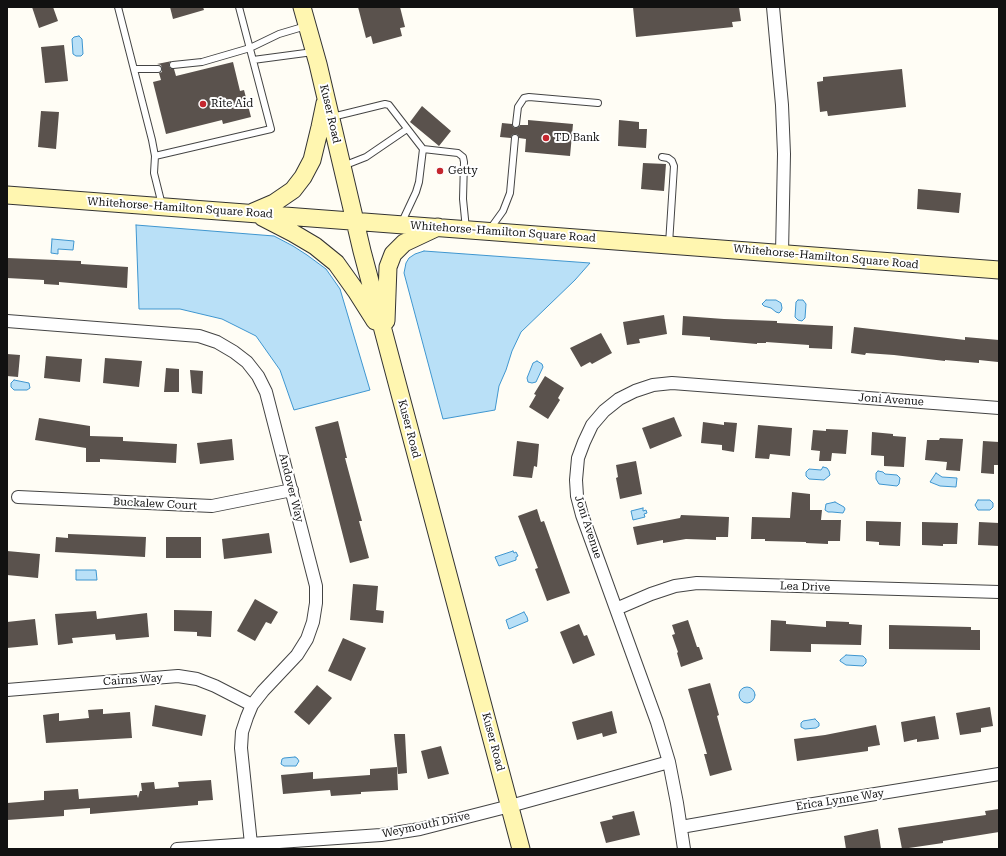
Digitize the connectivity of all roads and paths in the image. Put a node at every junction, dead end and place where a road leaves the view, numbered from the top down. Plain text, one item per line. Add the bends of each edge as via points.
1 (118, 7) edge
2 (239, 7) edge
3 (302, 7) edge
4 (773, 7) edge
5 (307, 26) junction
6 (250, 48) junction
7 (315, 51) junction
8 (253, 60) junction
9 (173, 65) dead end
10 (134, 69) junction
11 (158, 69) dead end
12 (326, 97) junction
13 (598, 103) dead end
14 (331, 117) junction
15 (516, 124) dead end
16 (408, 129) junction
17 (515, 138) dead end
18 (422, 149) junction
19 (155, 156) junction
20 (662, 157) dead end
21 (342, 166) junction
22 (7, 195) edge
23 (162, 206) junction
24 (252, 213) junction
25 (355, 220) junction
26 (401, 224) junction
27 (439, 227) junction
28 (466, 229) junction
29 (489, 231) junction
30 (669, 245) junction
31 (782, 253) junction
32 (999, 270) edge
33 (7, 321) edge
34 (385, 338) junction
35 (999, 408) edge
36 (292, 490) junction
37 (18, 497) dead end
38 (999, 592) edge
39 (616, 609) junction
40 (7, 690) edge
41 (252, 705) junction
42 (669, 762) junction
43 (999, 774) edge
44 (510, 806) junction
45 (681, 827) junction
46 (352, 843) edge
47 (251, 844) junction
48 (177, 849) edge
49 (521, 849) edge
50 (684, 849) edge

1 - 10 lane
2 - 6 lane
3 - 5 street, Kuser Road
4 - 31 street via 784,154
5 - 6 lane via 279,34
5 - 7 street, Kuser Road
6 - 8 lane
6 - 9 lane via 202,62
7 - 8 lane
7 - 12 street, Kuser Road
8 - 19 lane via 271,128
10 - 11 lane
10 - 19 lane
12 - 14 street, Kuser Road
12 - 24 street via 312,160 303,178 293,190
13 - 15 lane via 524,98 518,107
14 - 16 lane via 385,104 389,105
14 - 21 street, Kuser Road
16 - 18 lane
16 - 21 lane via 366,157
17 - 29 lane via 510,193 503,211
18 - 26 lane via 419,182
18 - 28 lane via 458,153 463,157
19 - 23 lane via 154,173
20 - 30 lane via 668,158 674,166
21 - 25 street, Kuser Road
22 - 23 street, Whitehorse-Hamilton Square Road
23 - 24 street, Whitehorse-Hamilton Square Road
24 - 25 street, Whitehorse-Hamilton Square Road
24 - 34 street via 315,246 336,263
25 - 26 street, Whitehorse-Hamilton Square Road
25 - 34 street, Kuser Road
26 - 27 street, Whitehorse-Hamilton Square Road
27 - 28 street, Whitehorse-Hamilton Square Road
27 - 34 street via 404,243 393,254 388,267
28 - 29 street, Whitehorse-Hamilton Square Road
29 - 30 street, Whitehorse-Hamilton Square Road
30 - 31 street, Whitehorse-Hamilton Square Road
31 - 32 street, Whitehorse-Hamilton Square Road
33 - 36 street, Andover Way via 186,334 217,342 234,352 247,362 266,392
34 - 44 street, Kuser Road
35 - 39 street, Joni Avenue via 672,383 653,385 619,399 592,425 578,458 576,480 582,515
36 - 37 street, Buckalew Court via 212,506
36 - 41 street, Andover Way via 316,586 314,622 308,639 297,655
38 - 39 street, Lea Drive via 697,583 675,586
39 - 42 street, Joni Avenue
40 - 41 street, Cairns Way via 178,676 203,681
41 - 47 street, Andover Way via 242,732 241,748
42 - 44 street, Weymouth Drive
42 - 45 street, Joni Avenue
43 - 45 street, Erica Lynne Way
44 - 46 street, Weymouth Drive
44 - 49 street, Kuser Road
45 - 50 street, Joni Avenue
46 - 47 street, Weymouth Drive
47 - 48 street, Weymouth Drive

